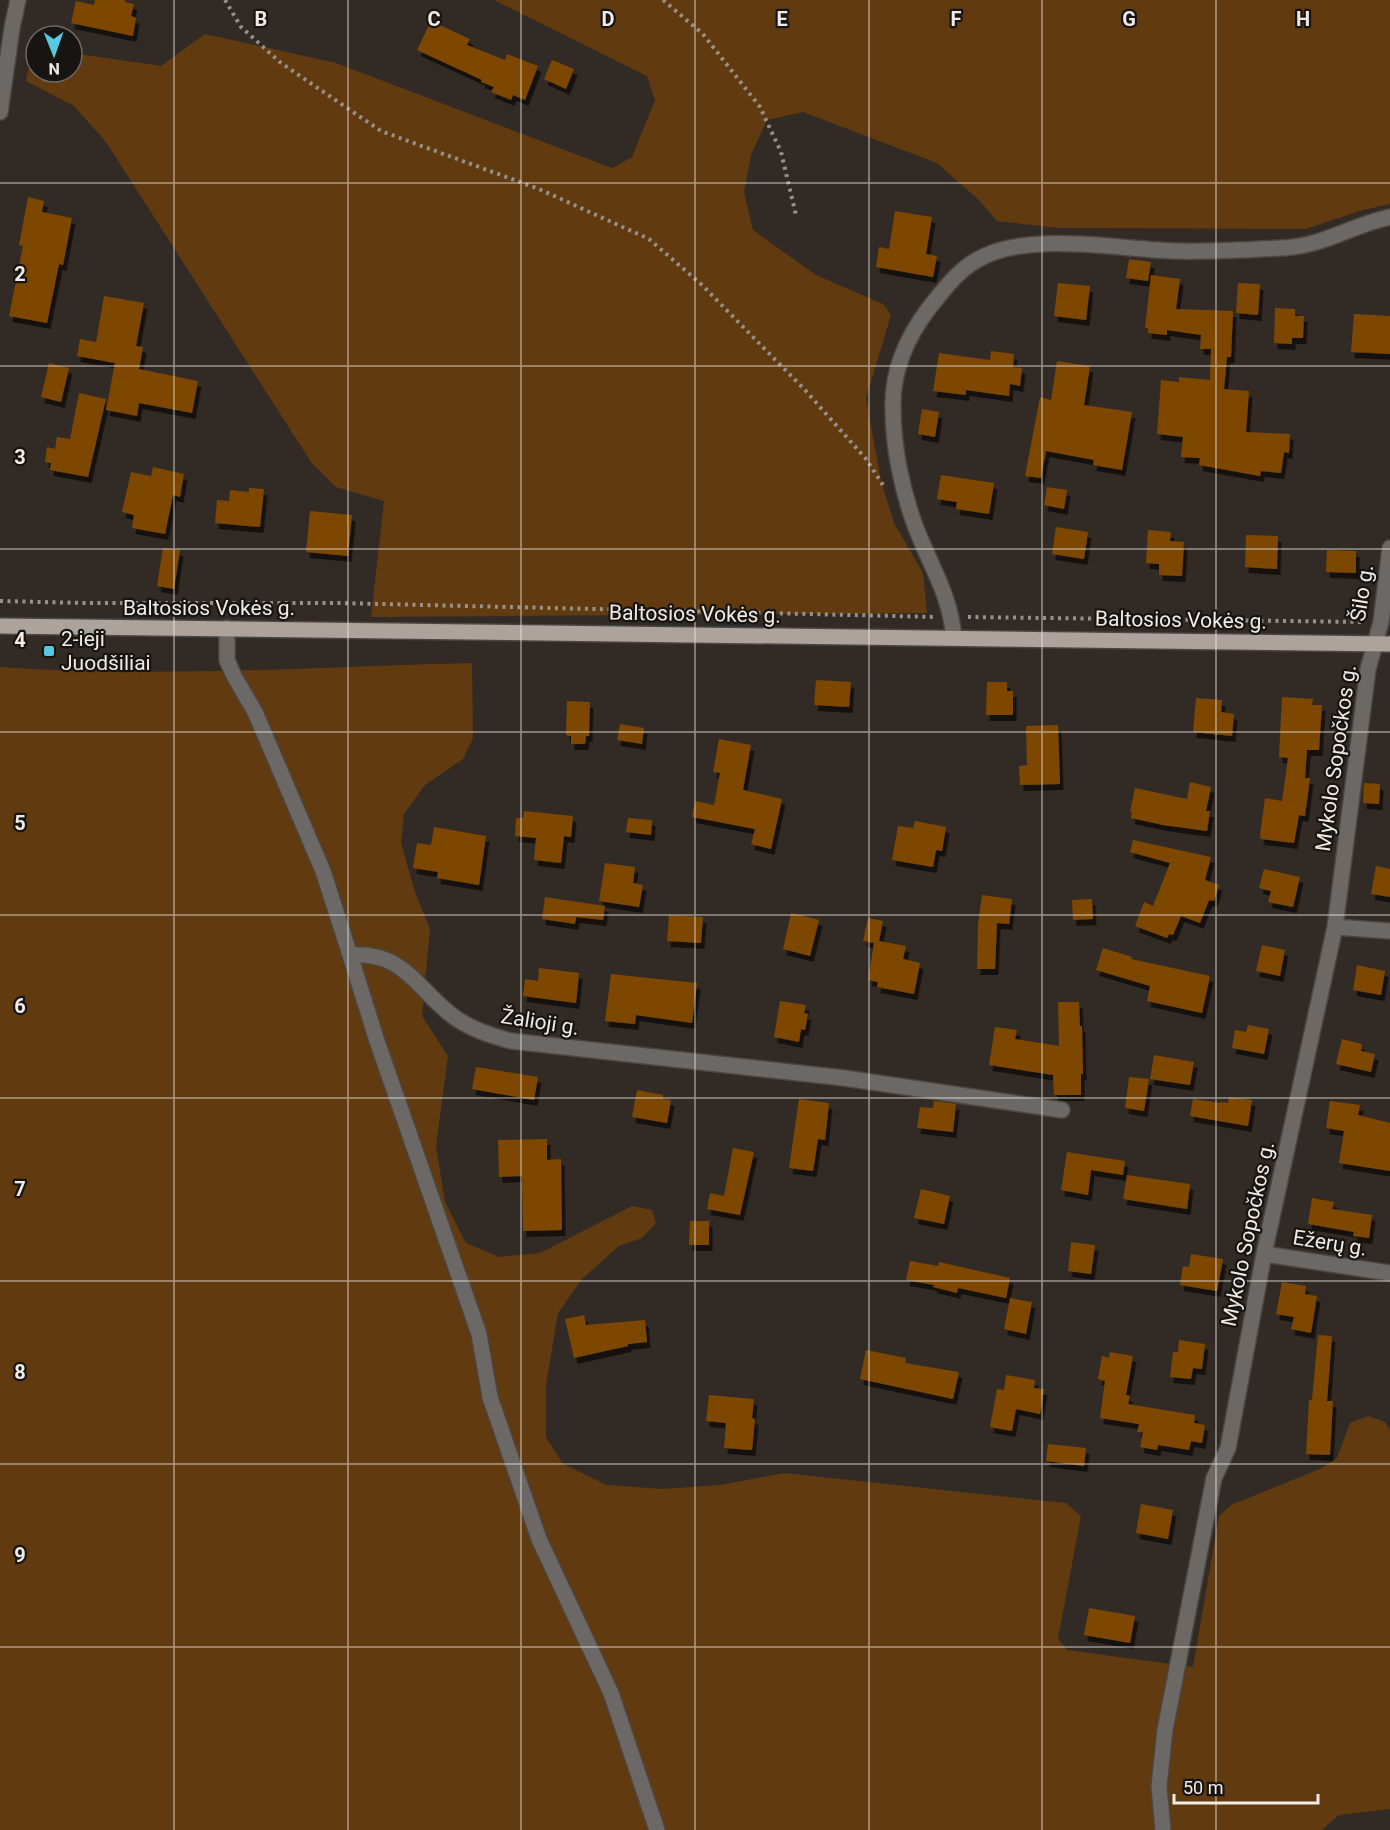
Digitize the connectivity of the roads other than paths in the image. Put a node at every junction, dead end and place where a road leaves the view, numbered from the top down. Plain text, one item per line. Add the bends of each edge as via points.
1 (18, 0) edge
2 (6, 27) edge
3 (0, 112) edge
4 (1390, 217) edge
5 (1390, 548) edge
6 (0, 626) edge
7 (227, 628) junction
8 (954, 638) junction
9 (1382, 644) edge
10 (1335, 927) junction
11 (1390, 931) edge
12 (350, 955) junction
13 (1062, 1110) dead end
14 (1264, 1254) junction
15 (1390, 1273) edge
16 (657, 1830) edge
17 (1163, 1830) edge

1 - 2 street
2 - 3 street
4 - 8 street via 1314,244 1286,248 1177,251 1046,244 1006,248 977,260 955,277 914,328 896,375 892,408 899,470 915,526 948,601
5 - 9 street, Šilo g.
6 - 7 main road, Baltosios Vokės g.
7 - 8 main road, Baltosios Vokės g.
7 - 12 street via 227,660 255,712 318,860
8 - 9 main road, Baltosios Vokės g.
9 - 10 street, Mykolo Sopočkos g. via 1368,669
10 - 11 street
10 - 14 street, Mykolo Sopočkos g.
12 - 13 street, Žalioji g. via 382,958 405,969 449,1013 481,1033 511,1041 844,1078
12 - 16 street via 479,1334 490,1397 531,1517 611,1693
14 - 15 street, Ežerų g.
14 - 17 street, Mykolo Sopočkos g. via 1228,1448 1214,1479 1165,1730 1159,1786

